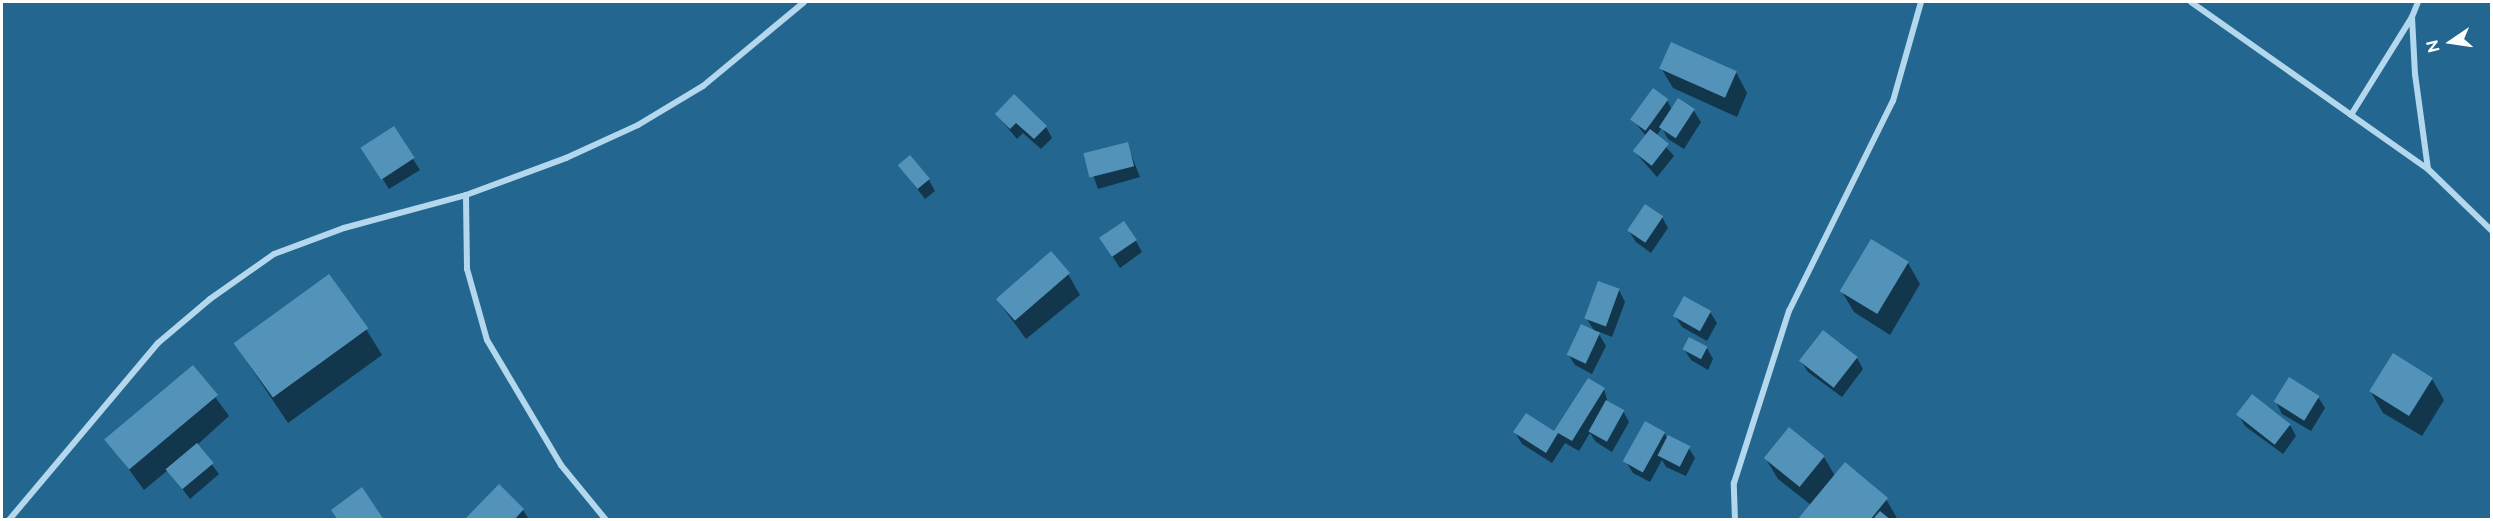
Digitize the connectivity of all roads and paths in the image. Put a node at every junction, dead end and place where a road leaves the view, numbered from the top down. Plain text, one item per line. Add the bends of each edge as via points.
1 (804, 2) edge
2 (1921, 2) edge
3 (2191, 2) edge
4 (2418, 2) edge
5 (2412, 17) junction
6 (2351, 115) junction
7 (2428, 169) junction
8 (466, 195) junction
9 (2492, 231) edge
10 (9, 519) edge
11 (606, 519) edge
12 (1735, 519) edge

1 - 8 street via 703,86 638,125 566,158
2 - 12 street via 1893,100 1789,311 1734,483
3 - 6 street
4 - 5 street
5 - 6 street
5 - 7 street
6 - 7 street
7 - 9 street
8 - 10 street via 344,228 274,254 210,299 158,343
8 - 11 street via 467,269 487,340 561,465

